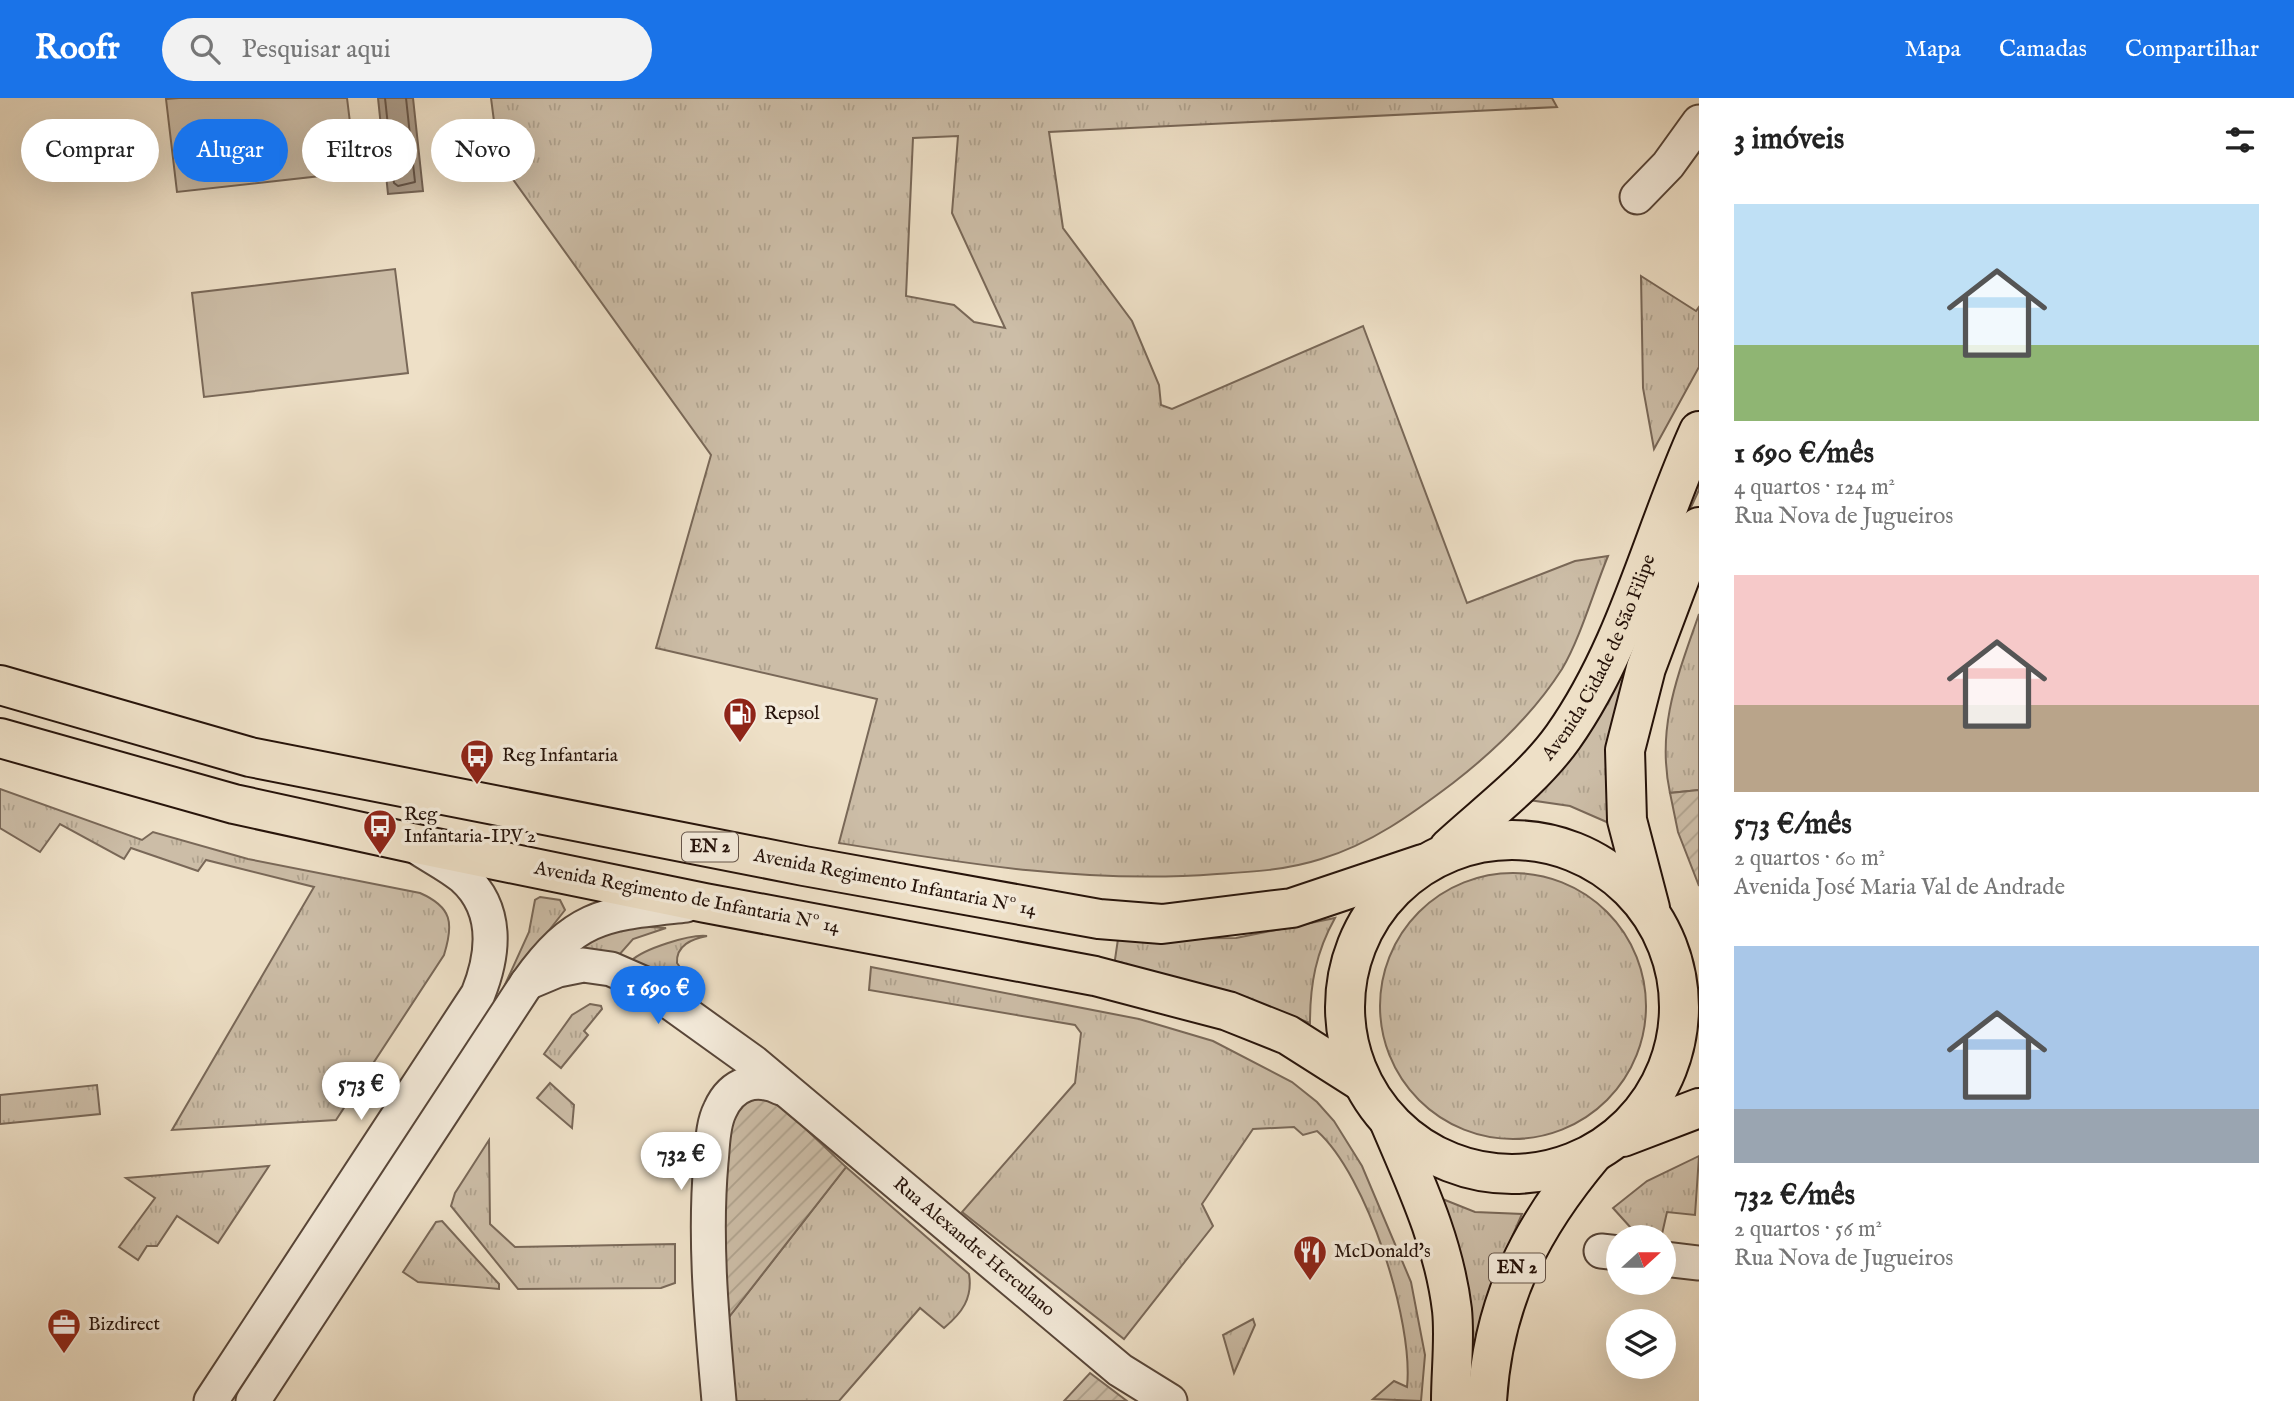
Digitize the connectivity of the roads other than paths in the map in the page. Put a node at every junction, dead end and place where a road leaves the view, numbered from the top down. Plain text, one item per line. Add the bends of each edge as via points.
1 (1699, 122) edge
2 (1637, 197) dead end
3 (1699, 431) edge
4 (1699, 527) edge
5 (0, 685) edge
6 (0, 738) edge
7 (412, 843) junction
8 (1435, 857) junction
9 (705, 903) junction
10 (1658, 923) junction
11 (1699, 965) edge
12 (527, 983) junction
13 (1362, 1082) junction
14 (781, 1088) junction
15 (1699, 1108) edge
16 (1389, 1121) junction
17 (1604, 1147) junction
18 (1676, 1260) edge
19 (1699, 1263) edge
20 (211, 1401) edge
21 (253, 1401) edge
22 (719, 1401) edge
23 (1170, 1401) edge
24 (1451, 1401) edge
25 (1487, 1401) edge

1 - 2 street via 1668,165
3 - 8 main road, Avenida Cidade de São Filipe via 1613,652 1563,737
4 - 10 main road, Avenida Cidade de São Filipe via 1646,668 1625,750 1627,820
5 - 8 main road, Avenida Regimento Infantaria Nº 14 / EN 2 via 250,757 818,869 1099,919 1162,924 1292,908
6 - 7 main road, Avenida Regimento de Infantaria Nº 14 / EN 2 via 234,804
7 - 9 main road, Avenida Regimento de Infantaria Nº 14 / EN 2
7 - 20 street via 464,878 477,896 491,932 487,970 478,994
8 - 10 main road, EN 2 via 1482,841 1532,839 1581,853 1623,880
8 - 13 main road, EN 2 via 1390,891 1358,939 1345,994 1349,1049
9 - 12 street via 599,918 562,940
9 - 13 main road, Avenida Regimento de Infantaria Nº 14 / EN 2 via 1095,976 1228,1011 1288,1035
10 - 11 main road
10 - 17 main road, EN 2 via 1675,964 1681,1021 1667,1074 1638,1120
12 - 14 street, Rua Alexandre Herculano via 583,965 611,969 643,983 681,1009
12 - 21 street
13 - 16 main road, EN 2
14 - 22 street via 753,1080 730,1095 714,1127 708,1199
14 - 23 street, Rua Alexandre Herculano via 1120,1370
15 - 17 main road
16 - 17 main road, EN 2 via 1405,1137 1450,1164 1497,1175 1546,1170
16 - 24 main road, EN 2 via 1425,1206 1445,1270 1452,1317
17 - 25 main road, EN 2 via 1547,1213 1516,1270 1497,1322
18 - 19 street

